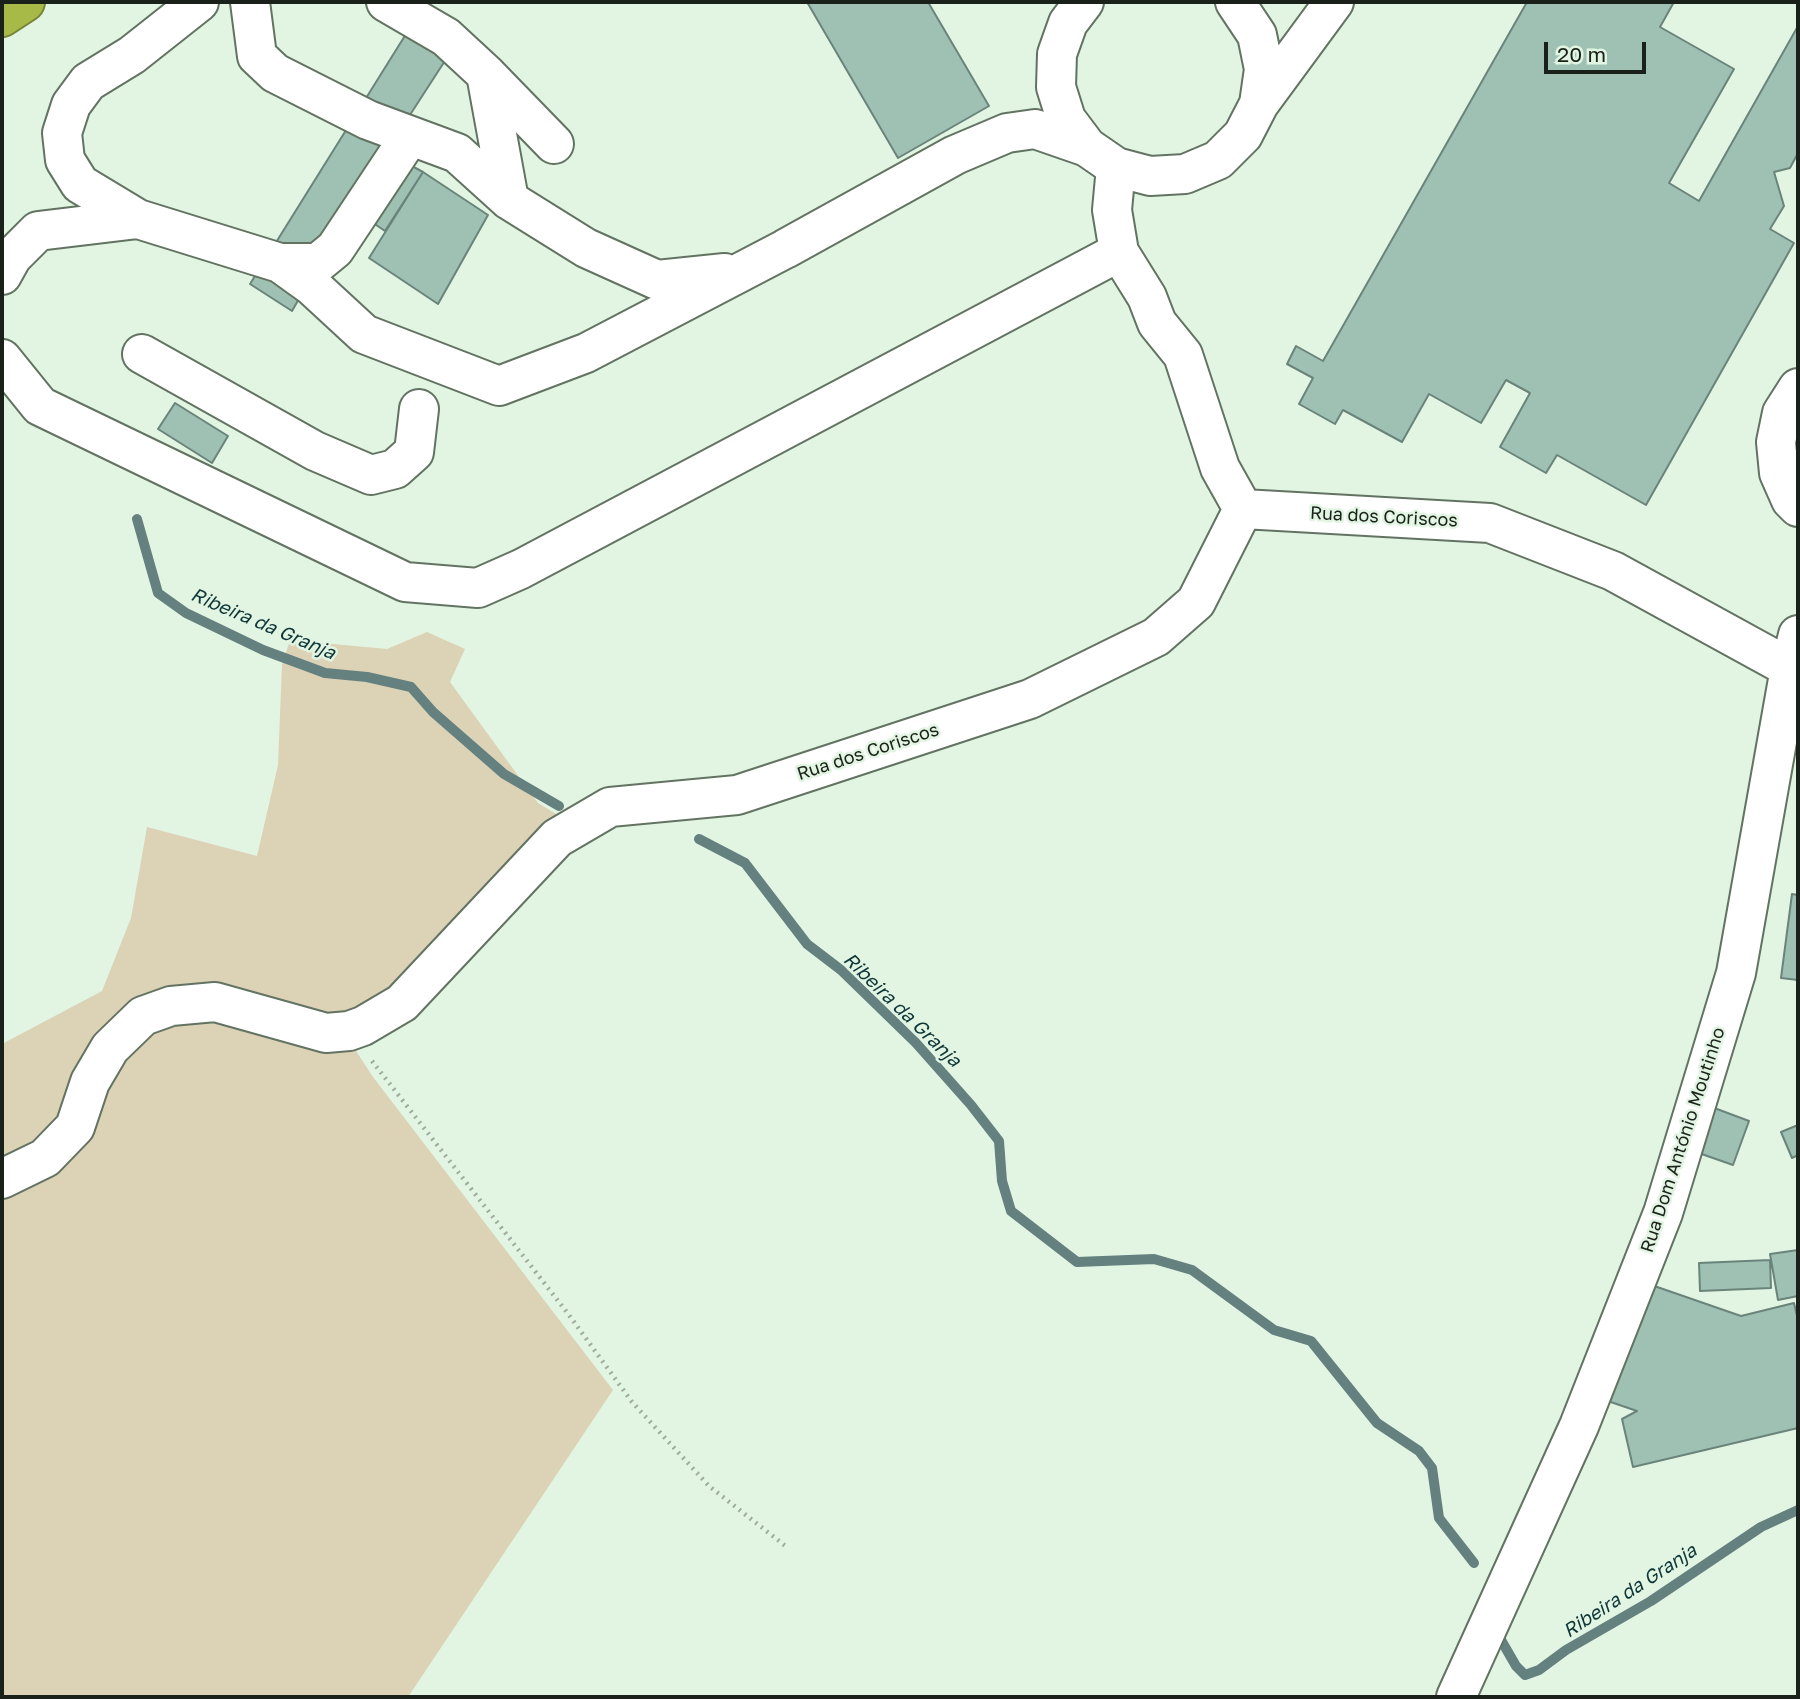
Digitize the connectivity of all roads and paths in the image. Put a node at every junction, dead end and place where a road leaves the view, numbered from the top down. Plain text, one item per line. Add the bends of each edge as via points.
1 (25, 2) edge
2 (199, 2) edge
3 (250, 2) edge
4 (386, 2) edge
5 (1084, 2) edge
6 (1235, 2) edge
7 (1334, 2) edge
8 (2, 17) edge
9 (486, 74) junction
10 (1259, 104) junction
11 (410, 136) junction
12 (554, 145) dead end
13 (1102, 157) junction
14 (509, 200) junction
15 (138, 219) junction
16 (1119, 252) junction
17 (280, 263) junction
18 (744, 271) junction
19 (2, 275) edge
20 (142, 354) dead end
21 (2, 359) edge
22 (1798, 388) edge
23 (419, 409) dead end
24 (1798, 508) edge
25 (1243, 509) junction
26 (1794, 651) edge
27 (349, 1031) junction
28 (2, 1179) edge
29 (788, 1548) dead end
30 (1456, 1697) edge

1 - 8 highway
2 - 15 street via 132,55 88,82 71,105 62,133 65,160 80,184
3 - 11 street via 257,56 275,73
4 - 9 street via 446,37
5 - 13 street via 1068,23 1057,54 1056,87 1066,119
6 - 10 street via 1256,35 1264,69
7 - 10 street
9 - 12 street
9 - 14 street
10 - 13 street via 1243,135 1218,160 1185,174 1150,176
11 - 14 street via 457,153
11 - 17 street via 335,249 318,263
13 - 16 street
13 - 18 street via 1035,129 1007,133 955,155
14 - 18 street via 586,248 657,280
15 - 17 street
15 - 19 street via 37,231
16 - 21 street via 478,588 405,582 380,570 40,406
16 - 25 street via 1147,296 1157,323 1183,355 1220,468
17 - 18 street via 364,334 499,386 586,353
20 - 23 street via 315,451 371,475 395,469 414,452
22 - 24 street via 1782,413 1776,442 1779,473
25 - 26 street, Rua dos Coriscos via 1490,523
25 - 27 street, Rua dos Coriscos via 1196,602 1156,637 1030,699 737,795 610,807 557,838 402,1003
26 - 30 street, Rua Dom António Moutinho via 1736,973 1663,1213 1579,1426
27 - 28 street, Rua dos Coriscos via 326,1032 215,1002 171,1006 144,1016 110,1048 90,1082 75,1127 45,1158
27 - 29 path via 632,1402 709,1486

